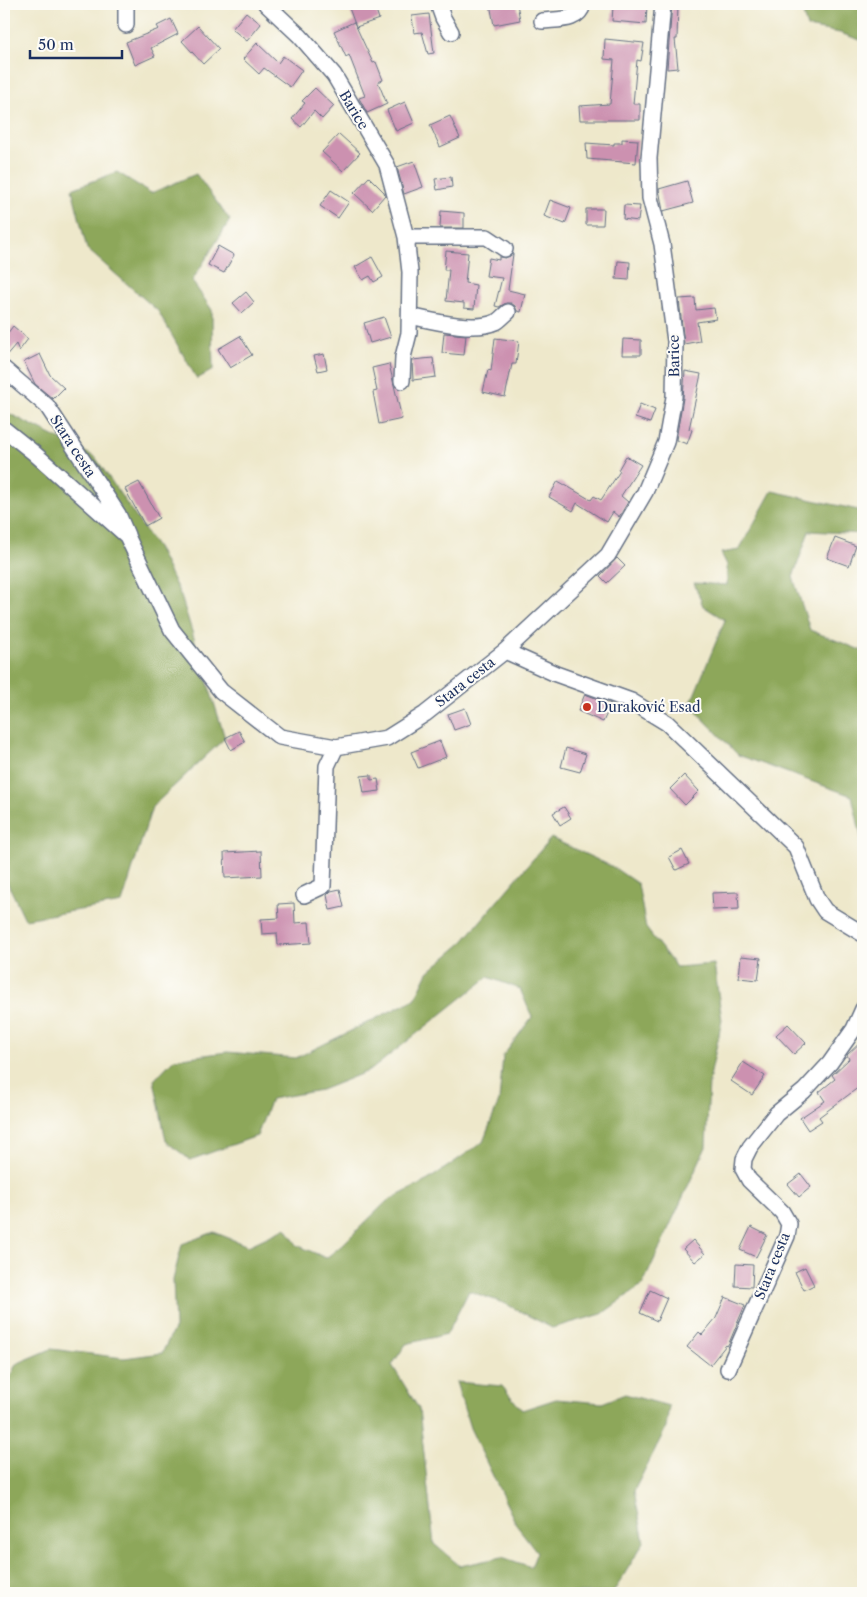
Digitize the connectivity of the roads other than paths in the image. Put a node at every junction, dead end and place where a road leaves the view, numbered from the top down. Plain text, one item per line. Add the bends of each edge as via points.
1 (126, 4) edge
2 (266, 4) edge
3 (438, 4) edge
4 (583, 4) edge
5 (663, 4) edge
6 (542, 21) dead end
7 (126, 25) dead end
8 (451, 32) dead end
9 (406, 237) junction
10 (505, 249) dead end
11 (508, 312) dead end
12 (410, 316) junction
13 (4, 369) edge
14 (402, 381) dead end
15 (4, 429) edge
16 (127, 536) junction
17 (504, 651) junction
18 (336, 747) junction
19 (304, 895) dead end
20 (863, 934) edge
21 (863, 1009) edge
22 (728, 1369) dead end

1 - 7 street
2 - 9 street, Barice via 300,36 334,76 387,165
3 - 8 street
4 - 6 street via 578,15
5 - 17 street, Barice via 649,158 650,198 662,244 675,341 674,397 666,442 645,492 608,555
9 - 10 street via 486,237
9 - 12 street, Barice
11 - 12 street via 498,322 484,326 445,324
12 - 14 street, Barice
13 - 16 street, Stara cesta via 47,406 118,514
15 - 16 street, Stara cesta
16 - 18 street, Stara cesta via 172,630 220,691 280,737
17 - 18 street, Stara cesta via 425,714 388,738
17 - 20 street, Stara cesta via 631,701 667,723 796,847 825,911
18 - 19 street via 327,766 323,886
21 - 22 street, Stara cesta via 830,1063 804,1091 776,1114 744,1159 743,1169 749,1180 782,1212 789,1224 787,1236

